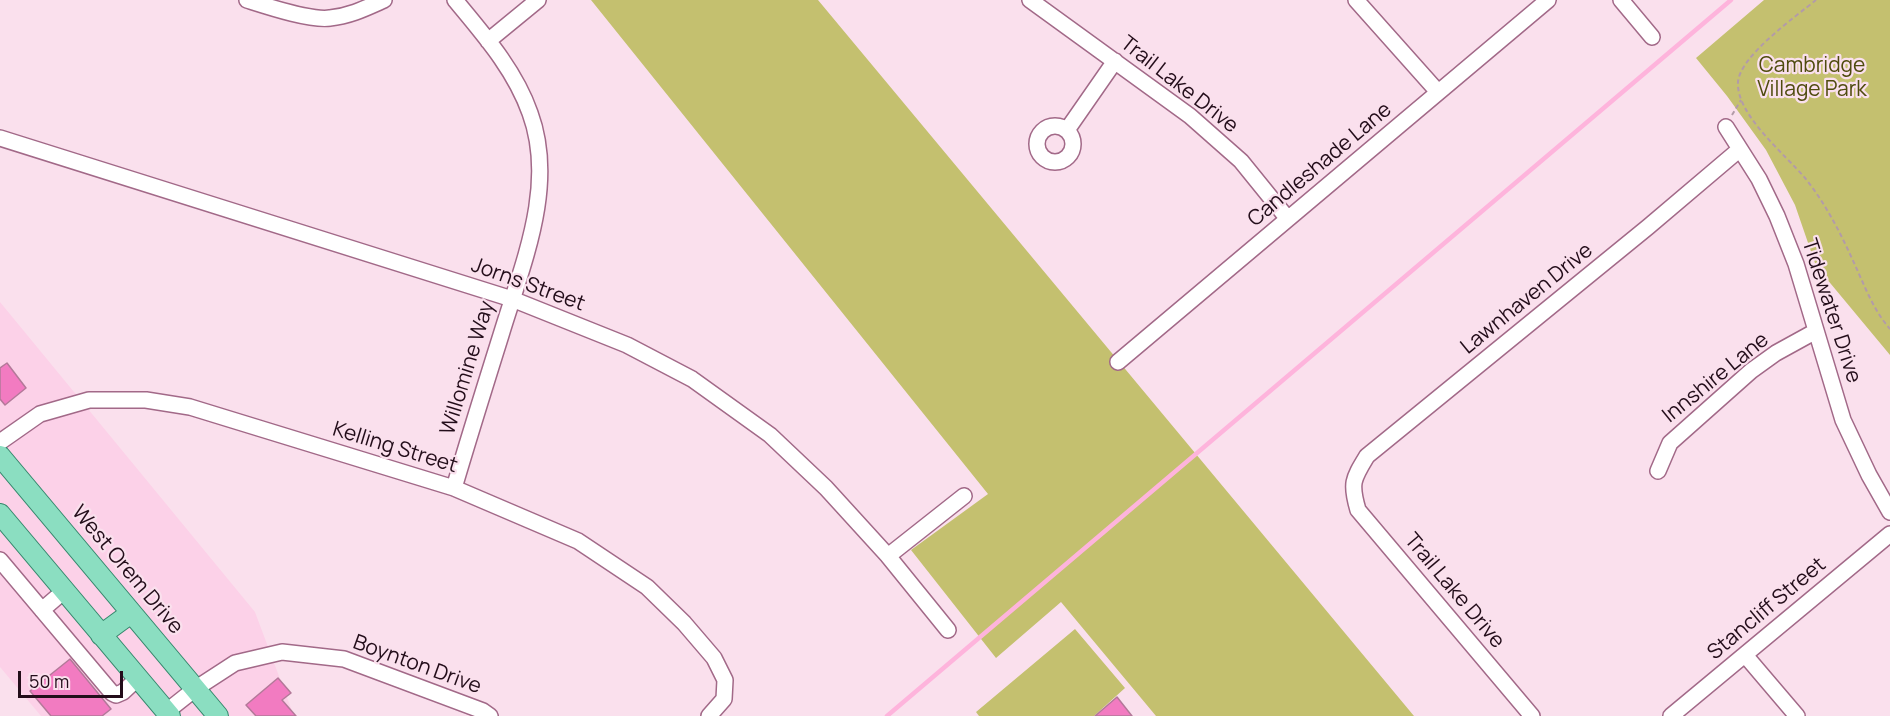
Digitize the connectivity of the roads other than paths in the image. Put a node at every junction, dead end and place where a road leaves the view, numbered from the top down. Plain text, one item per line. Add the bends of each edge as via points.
1 (246, 0) edge
2 (384, 0) edge
3 (455, 0) edge
4 (538, 0) edge
5 (1030, 0) edge
6 (1356, 0) edge
7 (1548, 0) edge
8 (1621, 0) edge
9 (1652, 38) dead end
10 (488, 41) junction
11 (1115, 61) junction
12 (1438, 92) junction
13 (1726, 127) road end
14 (1067, 130) dead end
15 (0, 138) edge
16 (1740, 149) junction
17 (1288, 219) junction
18 (512, 298) junction
19 (1816, 332) junction
20 (1118, 362) dead end
21 (0, 442) edge
22 (0, 456) edge
23 (1658, 471) dead end
24 (454, 488) junction
25 (1352, 490) joint
26 (964, 496) dead end
27 (1890, 512) edge
28 (0, 514) edge
29 (1890, 534) edge
30 (888, 556) junction
31 (0, 560) edge
32 (64, 591) junction
33 (42, 610) junction
34 (131, 613) junction
35 (948, 630) dead end
36 (101, 635) junction
37 (1745, 655) junction
38 (138, 678) junction
39 (195, 689) junction
40 (168, 714) edge
41 (218, 716) edge
42 (489, 716) edge
43 (709, 716) edge
44 (1532, 716) edge
45 (1671, 716) edge
46 (1797, 716) edge

1 - 2 street via 327,19 354,14
3 - 10 street, Willomine Way
4 - 10 street
5 - 11 street, Trail Lake Drive
6 - 12 street
7 - 12 street, Candleshade Lane
8 - 9 street
10 - 18 street, Willomine Way via 525,101 534,126 541,169 535,220
11 - 14 street
11 - 17 street, Trail Lake Drive via 1190,116 1241,161
12 - 17 street, Candleshade Lane
13 - 16 street, Tidewater Drive
15 - 18 street, Jorns Street
16 - 19 street, Tidewater Drive via 1777,216
16 - 25 street, Lawnhaven Drive via 1367,456
17 - 20 street, Candleshade Lane
18 - 24 street, Willomine Way
18 - 30 street, Jorns Street via 627,345 692,380 770,435 826,488
19 - 23 street, Innshire Lane via 1751,370 1670,443
19 - 27 street, Tidewater Drive via 1844,420
21 - 24 street, Kelling Street via 40,414 89,400 146,399 190,406
22 - 34 main road, West Orem Drive
24 - 43 street, Kelling Street via 578,541 646,587 714,658 725,680 724,699
25 - 44 street, Trail Lake Drive via 1358,510
26 - 30 street
28 - 32 main road
29 - 37 street, Stancliff Street
30 - 35 street, Jorns Street
31 - 33 street
32 - 33 street
32 - 36 main road
33 - 38 street via 112,693 123,692
34 - 36 main road
34 - 39 main road, West Orem Drive
36 - 38 main road
37 - 45 street, Stancliff Street
37 - 46 street
38 - 40 main road
39 - 40 street, Boynton Drive
39 - 41 main road, West Orem Drive
39 - 42 street, Boynton Drive via 235,663 282,652 344,659

